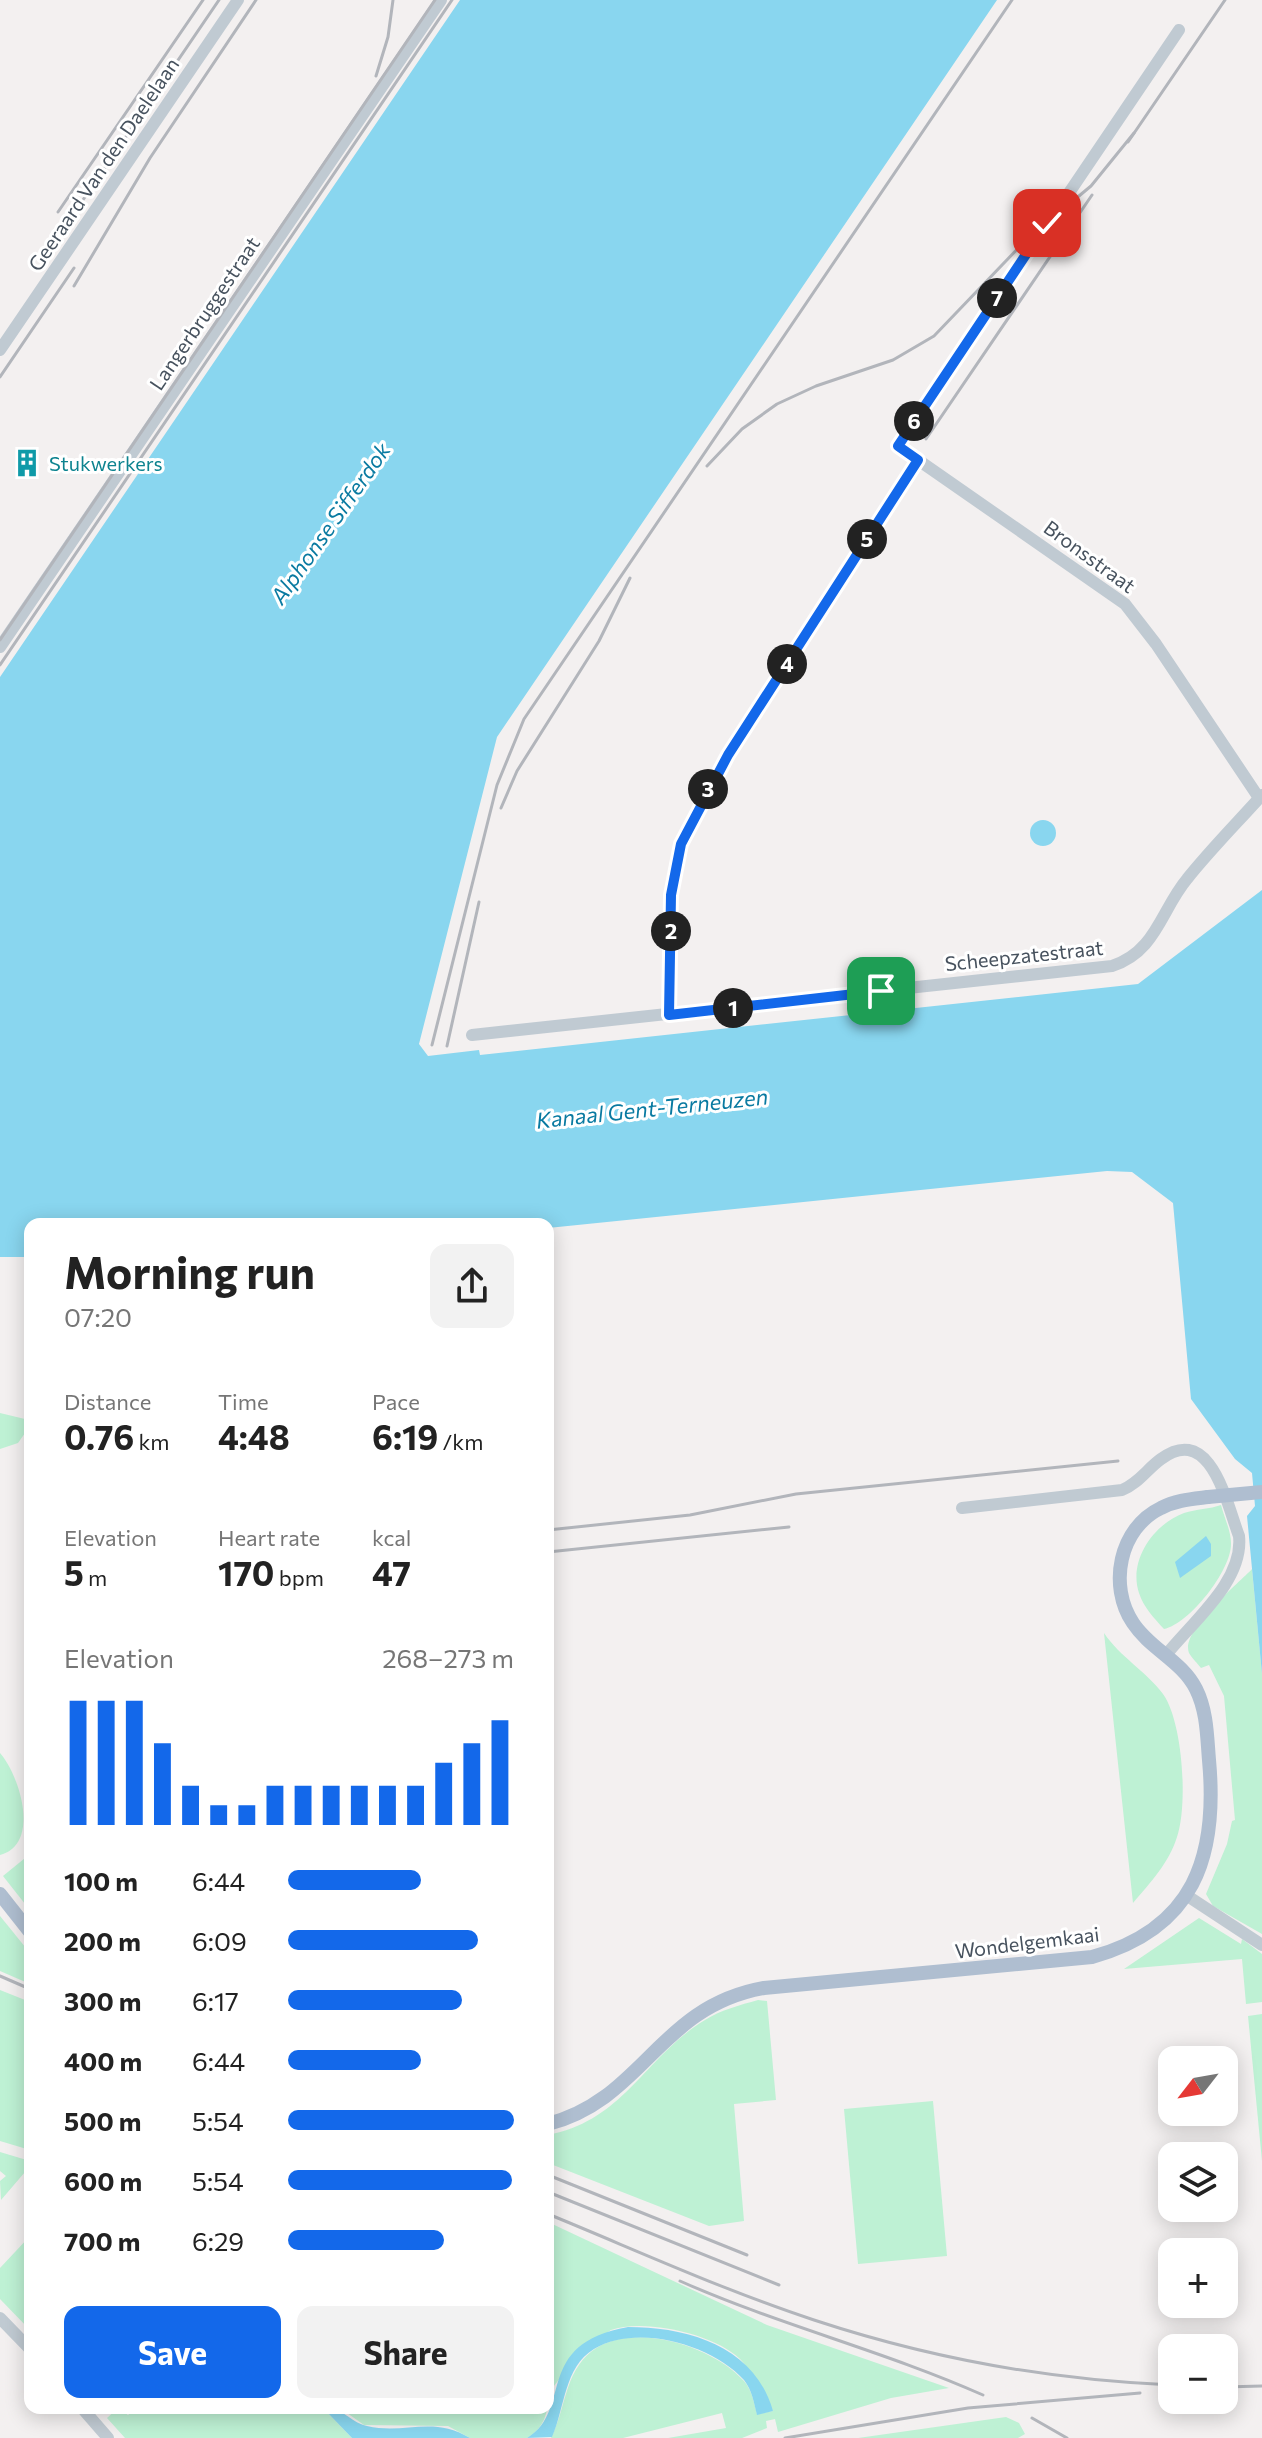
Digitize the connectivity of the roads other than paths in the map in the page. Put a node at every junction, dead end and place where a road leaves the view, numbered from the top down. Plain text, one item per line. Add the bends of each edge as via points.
1 (238, 0) edge
2 (441, 0) edge
3 (1179, 30) dead end
4 (0, 350) edge
5 (918, 460) junction
6 (0, 647) edge
7 (1261, 797) edge
8 (669, 1015) junction
9 (472, 1035) dead end
10 (1262, 1492) edge
11 (962, 1508) dead end
12 (1166, 1655) junction
13 (0, 1894) edge
14 (1186, 1895) junction
15 (24, 1924) edge
16 (1262, 1945) edge
17 (554, 2121) edge
18 (0, 2318) edge
19 (24, 2343) edge
20 (87, 2414) edge
21 (108, 2438) edge

1 - 4 street, Geeraard Van den Daelelaan
2 - 6 street, Langerbruggestraat
3 - 5 street via 898,446
5 - 7 street, Bronsstraat via 1125,604
5 - 8 street via 728,755 681,844 671,895
7 - 8 street, Scheepzatestraat via 1181,885 1152,938 1123,963
8 - 9 street, Scheepzatestraat
10 - 12 main road, Wondelgemkaai, bridge via 1178,1501 1152,1513 1133,1532 1121,1561 1120,1587 1138,1631
11 - 12 street via 1122,1490 1168,1455 1194,1451 1208,1459 1240,1550 1233,1572
12 - 14 main road, Wondelgemkaai via 1186,1673 1201,1699 1212,1798 1208,1848
13 - 15 main road
14 - 16 street
14 - 17 main road, Wondelgemkaai via 1145,1936 1092,1957 764,1988 731,1996 676,2028 601,2101
18 - 19 street
20 - 21 street

